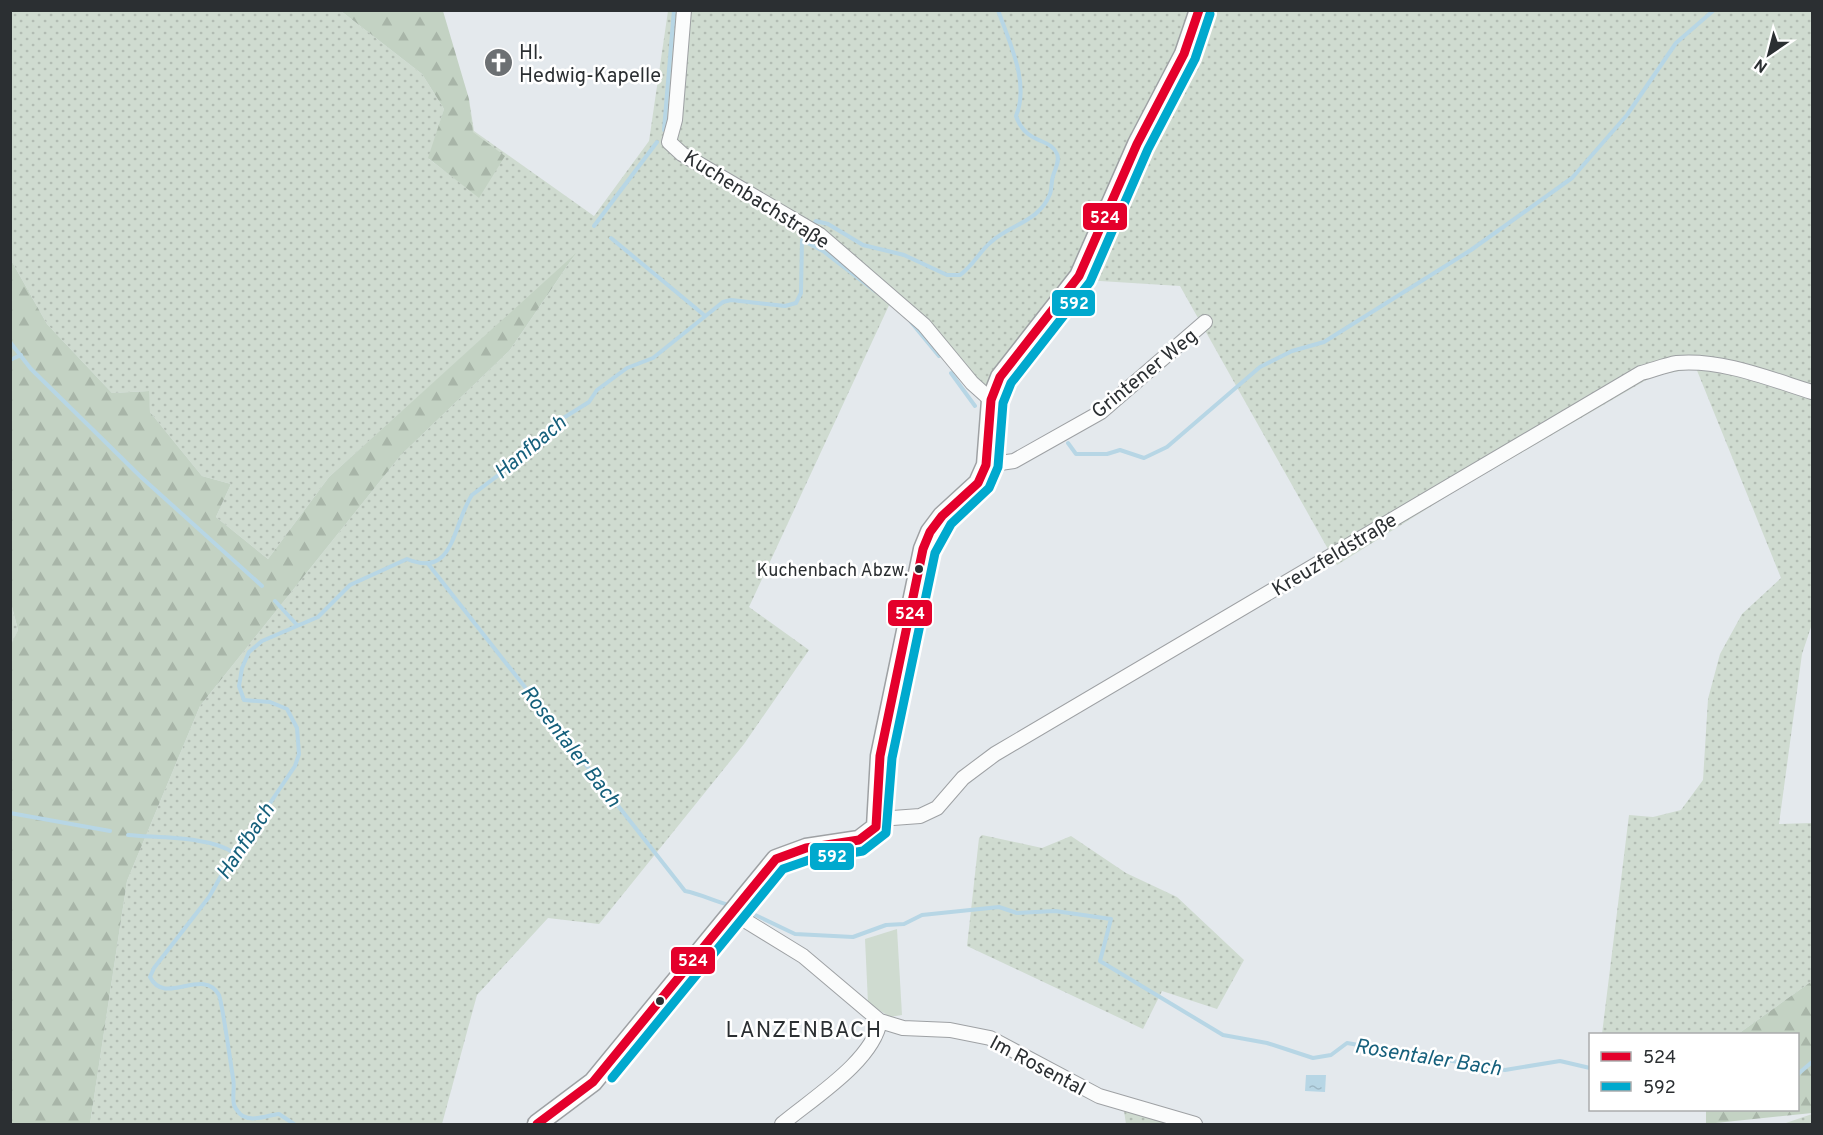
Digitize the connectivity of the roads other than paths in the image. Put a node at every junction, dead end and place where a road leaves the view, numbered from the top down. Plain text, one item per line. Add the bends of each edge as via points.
1 (684, 10) edge
2 (1199, 10) edge
3 (1205, 322) dead end
4 (1812, 392) edge
5 (991, 400) junction
6 (986, 465) junction
7 (879, 819) junction
8 (733, 913) junction
9 (880, 1021) junction
10 (537, 1125) edge
11 (782, 1125) edge
12 (1195, 1125) edge

1 - 5 street, Kuchenbachstraße via 675,120 669,142 682,154 820,235 924,325
2 - 5 main road via 1184,54 1137,144 1079,276 1000,377
3 - 6 street, Grintener Weg via 1101,412 1014,461
4 - 7 street, Kreuzfeldstraße via 1706,363 1676,363 1641,373 995,754 963,778 937,808 920,816
5 - 6 main road
6 - 7 main road via 978,483 942,516 923,549 880,756
7 - 8 main road via 871,833 859,840 806,848 776,859
8 - 9 street, Im Rosental via 803,956
8 - 10 main road via 593,1082
9 - 11 street via 876,1038 860,1059
9 - 12 street, Im Rosental via 903,1028 951,1030 990,1038 1099,1096

